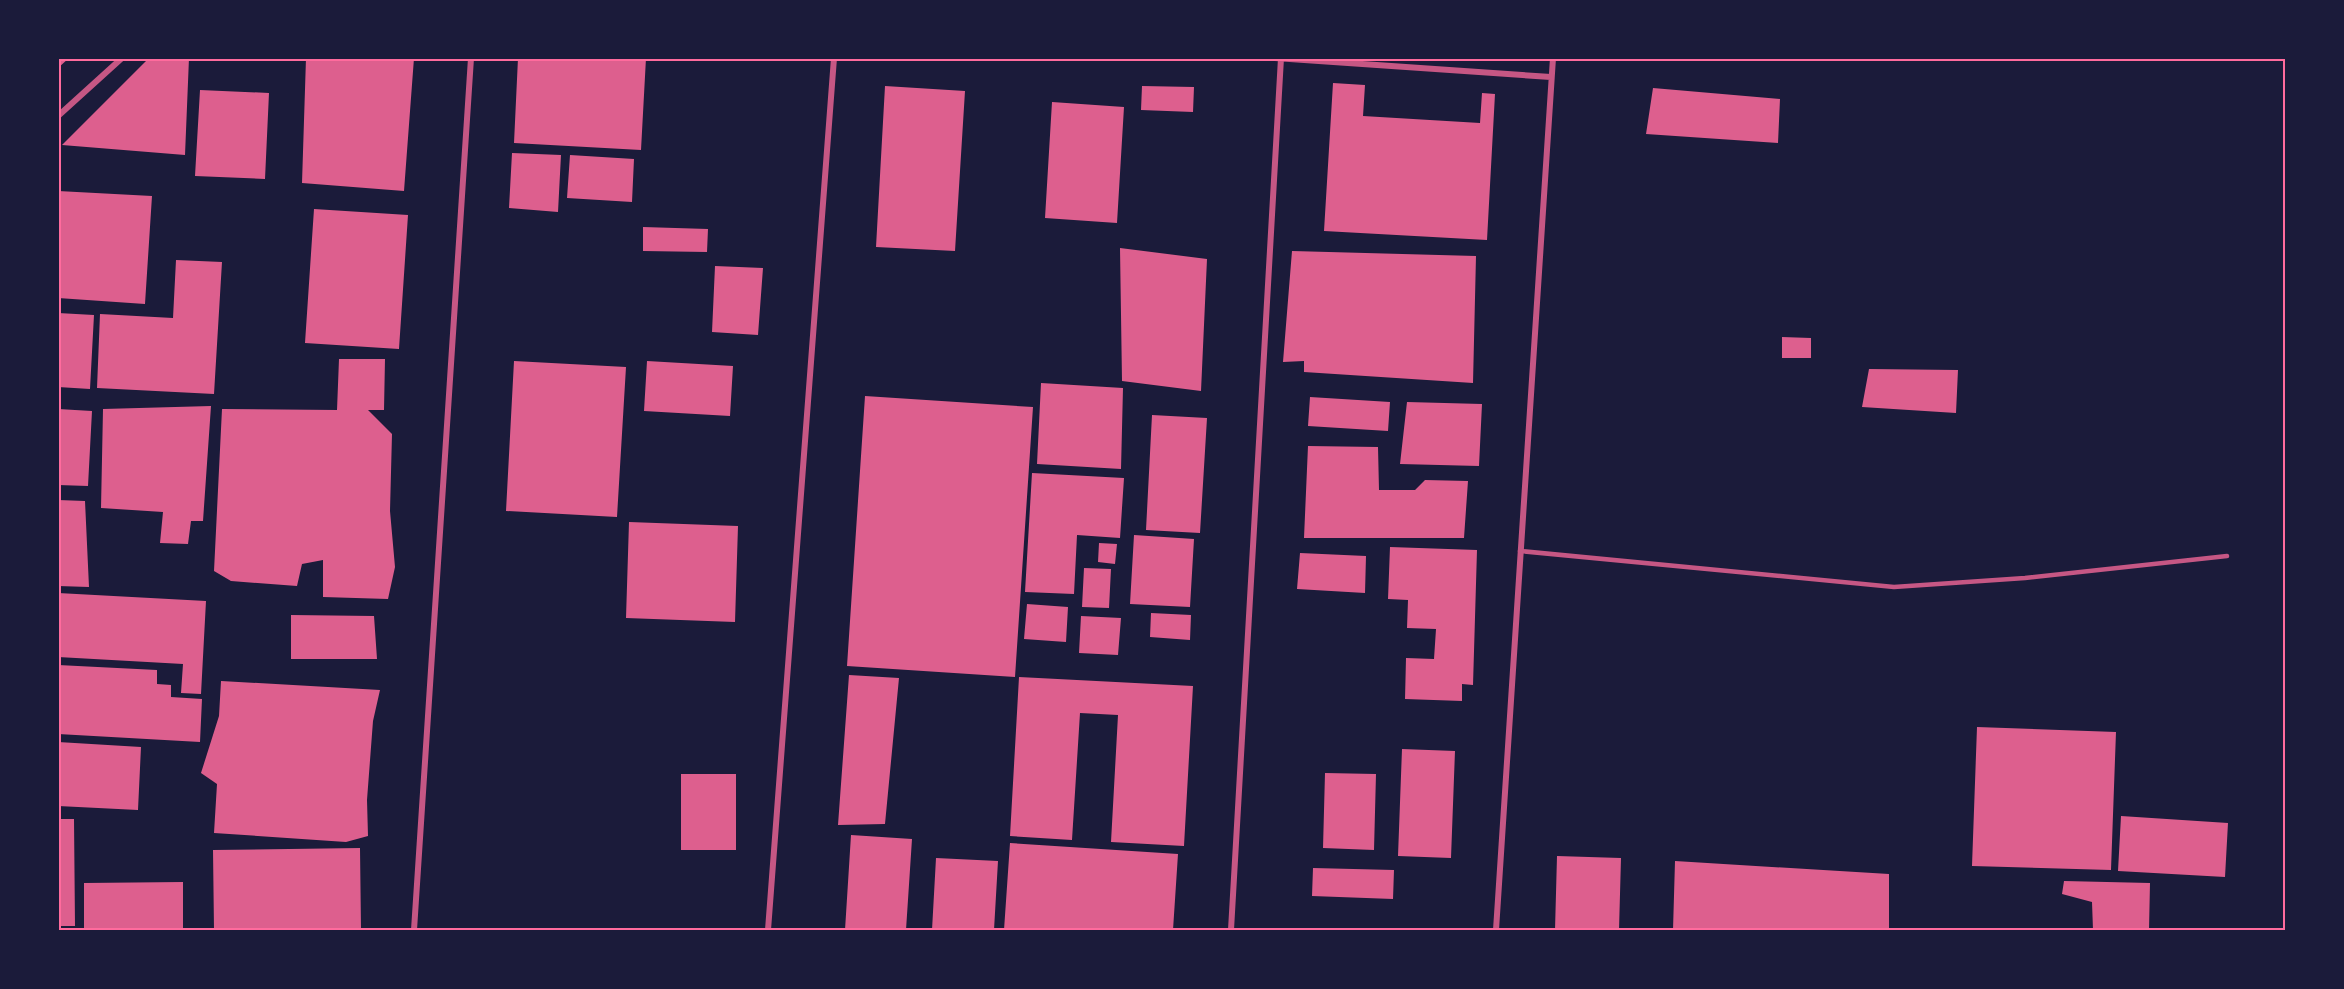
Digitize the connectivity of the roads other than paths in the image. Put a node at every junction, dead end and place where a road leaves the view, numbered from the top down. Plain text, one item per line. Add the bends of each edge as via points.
1 (122, 58) edge
2 (471, 58) edge
3 (834, 58) edge
4 (1275, 58) edge
5 (1553, 58) edge
6 (1281, 59) edge
7 (1551, 77) junction
8 (58, 116) edge
9 (1520, 551) junction
10 (2227, 556) dead end
11 (414, 930) edge
12 (768, 930) edge
13 (1231, 930) edge
14 (1496, 930) edge

1 - 8 street
2 - 11 street
3 - 12 street
4 - 6 street
5 - 7 street
6 - 7 street
6 - 13 street
7 - 9 street
9 - 10 lane via 1894,587 2025,578
9 - 14 street

